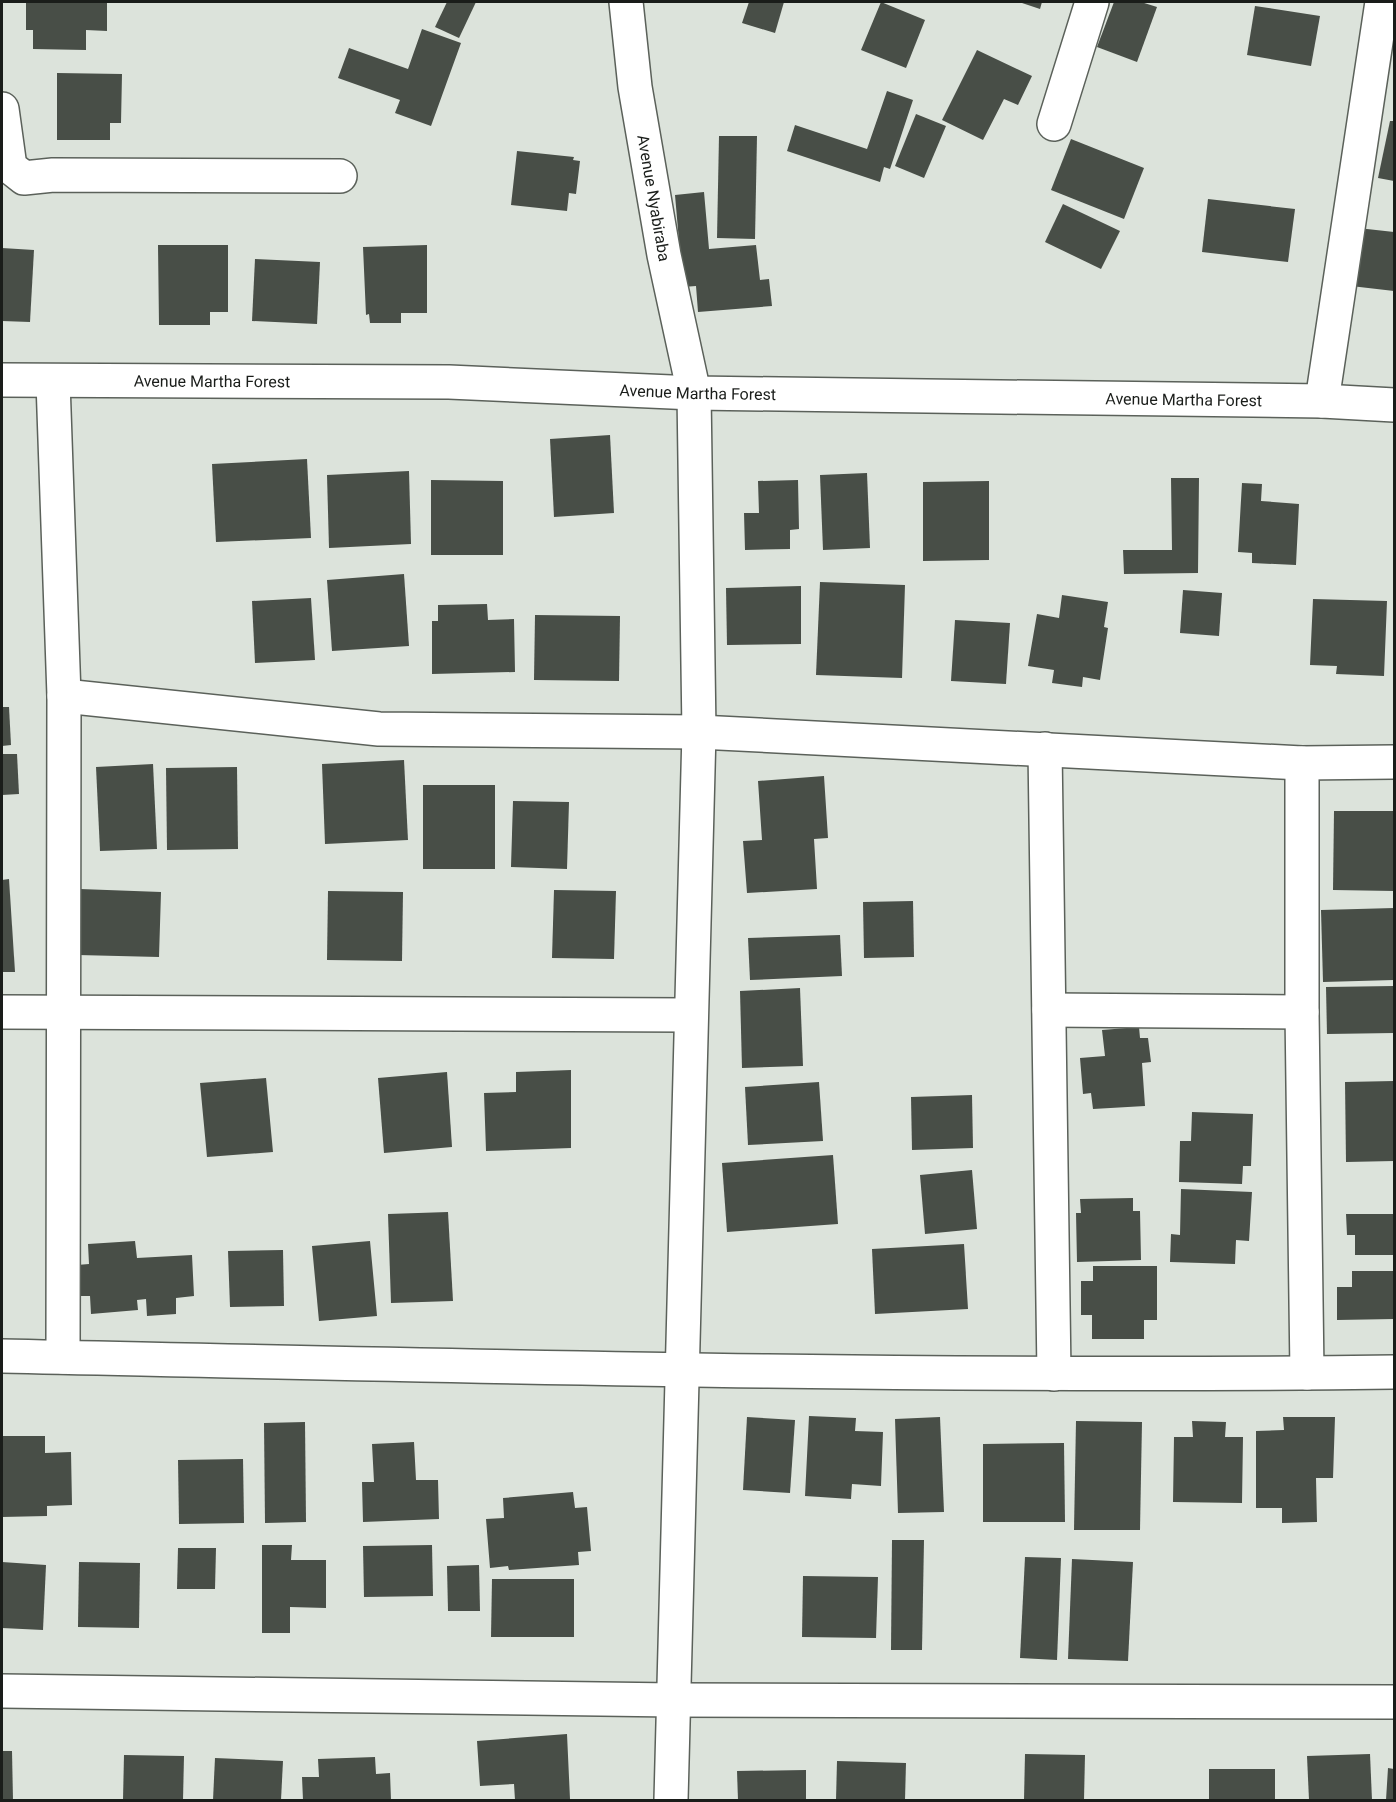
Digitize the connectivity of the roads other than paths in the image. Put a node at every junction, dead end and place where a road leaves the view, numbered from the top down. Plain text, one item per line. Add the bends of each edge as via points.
1 (626, 2) edge
2 (1092, 2) edge
3 (1382, 2) edge
4 (2, 109) edge
5 (1054, 124) dead end
6 (340, 176) dead end
7 (2, 380) edge
8 (53, 382) junction
9 (694, 393) junction
10 (1322, 401) junction
11 (1395, 405) edge
12 (64, 696) junction
13 (699, 732) junction
14 (1045, 750) junction
15 (1395, 762) edge
16 (1302, 763) junction
17 (1049, 1010) junction
18 (2, 1011) edge
19 (62, 1012) junction
20 (1302, 1012) junction
21 (690, 1016) junction
22 (2, 1356) edge
23 (63, 1357) junction
24 (681, 1371) junction
25 (1395, 1372) edge
26 (1307, 1373) junction
27 (1054, 1374) junction
28 (2, 1691) edge
29 (674, 1700) junction
30 (1395, 1702) edge
31 (671, 1800) edge

1 - 9 street, Avenue Nyabiraba via 635,87 662,244
2 - 5 street
3 - 10 street
4 - 6 street via 10,167 24,178
7 - 8 street, Avenue Martha Forest
8 - 9 street, Avenue Martha Forest via 449,382
8 - 12 street
9 - 10 street, Avenue Martha Forest
9 - 13 street, Avenue Nyabiraba
10 - 11 street, Avenue Martha Forest
12 - 13 street via 380,729
12 - 19 street
13 - 14 street
13 - 21 street, Avenue Nyabiraba
14 - 16 street
14 - 17 street
15 - 16 street
16 - 20 street
17 - 20 street
17 - 27 street
18 - 19 street
19 - 21 street
19 - 23 street
20 - 26 street
21 - 24 street, Avenue Nyabiraba
22 - 23 street
23 - 24 street
24 - 27 street
24 - 29 street, Avenue Nyabiraba
25 - 26 street
26 - 27 street
28 - 29 street
29 - 30 street
29 - 31 street, Avenue Nyabiraba

